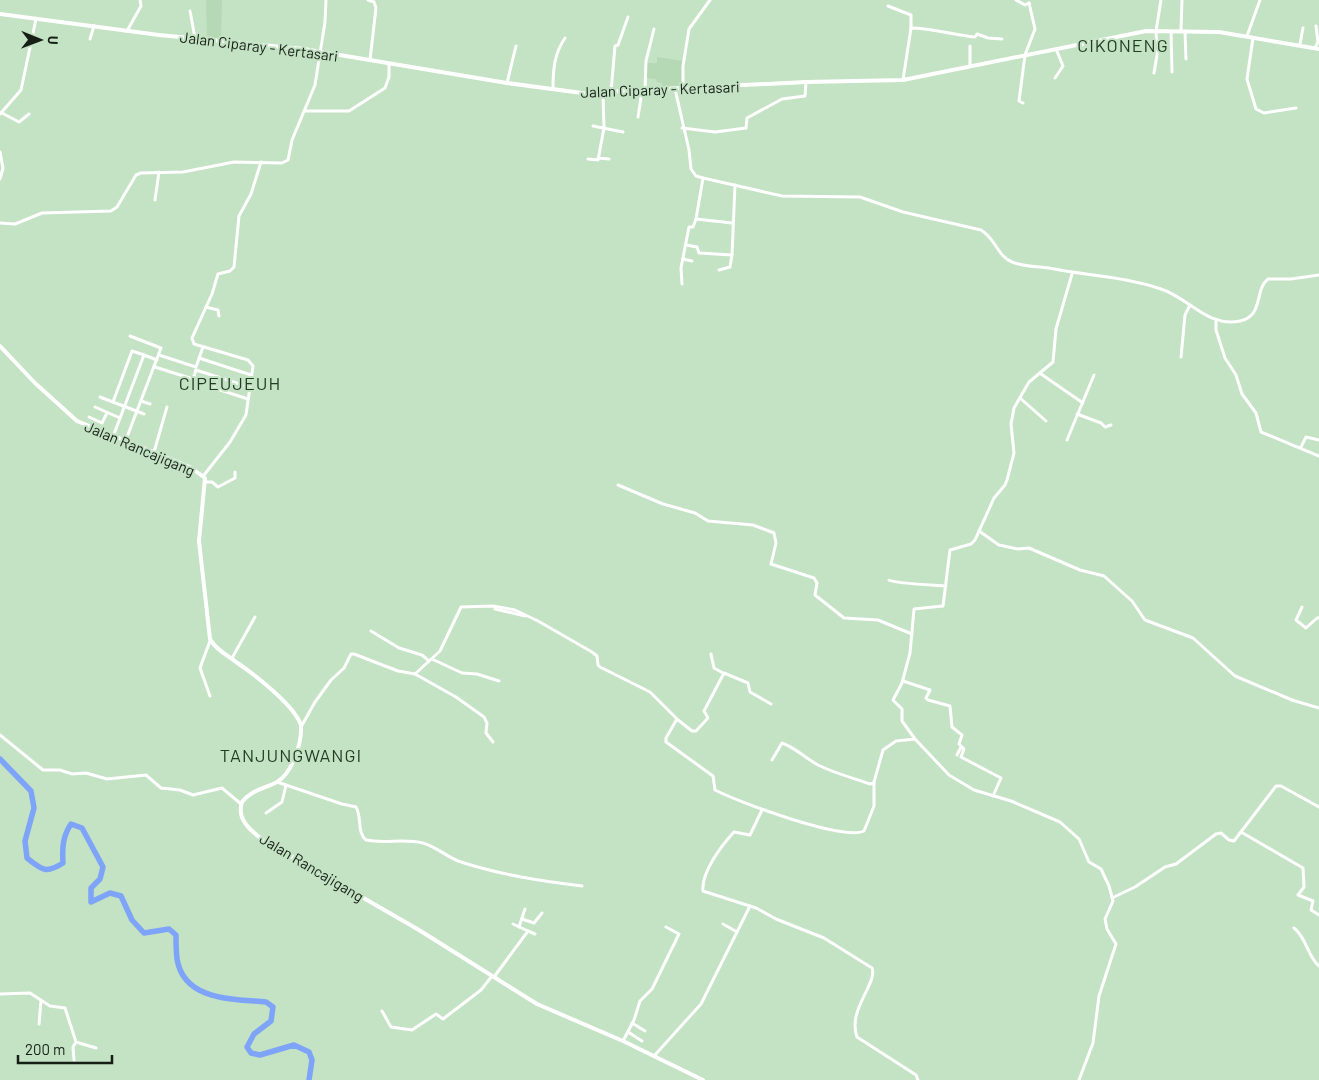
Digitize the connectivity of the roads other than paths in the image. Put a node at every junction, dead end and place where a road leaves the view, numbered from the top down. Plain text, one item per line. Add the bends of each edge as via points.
1 (140, 0) edge
2 (326, 0) edge
3 (368, 0) edge
4 (710, 0) edge
5 (1016, 0) edge
6 (1161, 0) edge
7 (1182, 0) edge
8 (1260, 0) edge
9 (1030, 2) edge
10 (888, 6) dead end
11 (190, 11) dead end
12 (0, 14) edge
13 (628, 17) dead end
14 (36, 19) junction
15 (94, 26) junction
16 (1316, 26) dead end
17 (911, 28) junction
18 (1303, 28) dead end
19 (654, 29) dead end
20 (1171, 30) junction
21 (127, 31) junction
22 (1156, 31) junction
23 (1183, 31) junction
24 (1247, 36) junction
25 (1254, 37) junction
26 (195, 38) junction
27 (566, 38) dead end
28 (90, 39) dead end
29 (1002, 39) dead end
30 (1300, 44) junction
31 (516, 46) dead end
32 (970, 46) dead end
33 (1317, 48) edge
34 (1056, 49) junction
35 (319, 52) junction
36 (1025, 55) junction
37 (1186, 59) dead end
38 (370, 60) junction
39 (389, 63) junction
40 (970, 66) junction
41 (1172, 72) dead end
42 (1154, 73) dead end
43 (1055, 78) dead end
44 (903, 80) junction
45 (806, 82) junction
46 (507, 83) junction
47 (683, 88) junction
48 (675, 89) junction
49 (553, 90) junction
50 (644, 90) junction
51 (611, 92) junction
52 (603, 93) junction
53 (1023, 103) dead end
54 (1296, 108) dead end
55 (305, 111) junction
56 (1, 114) edge
57 (29, 114) dead end
58 (638, 117) dead end
59 (593, 126) dead end
60 (604, 128) junction
61 (682, 128) junction
62 (623, 132) dead end
63 (0, 152) edge
64 (598, 158) junction
65 (609, 158) dead end
66 (588, 159) dead end
67 (261, 162) junction
68 (159, 172) junction
69 (703, 178) junction
70 (0, 179) edge
71 (735, 185) junction
72 (155, 200) dead end
73 (696, 219) junction
74 (0, 222) edge
75 (732, 223) junction
76 (686, 246) junction
77 (732, 255) junction
78 (683, 259) junction
79 (692, 261) dead end
80 (719, 270) dead end
81 (1072, 274) junction
82 (1319, 275) edge
83 (682, 284) dead end
84 (1190, 305) junction
85 (206, 307) junction
86 (219, 316) dead end
87 (1216, 320) junction
88 (130, 336) dead end
89 (0, 346) edge
90 (203, 347) junction
91 (144, 355) junction
92 (159, 355) junction
93 (1181, 357) dead end
94 (199, 358) junction
95 (157, 360) junction
96 (155, 367) junction
97 (196, 369) junction
98 (1041, 374) junction
99 (250, 375) junction
100 (1094, 375) dead end
101 (217, 377) junction
102 (249, 387) junction
103 (100, 397) dead end
104 (1020, 398) junction
105 (248, 399) junction
106 (141, 401) junction
107 (113, 402) junction
108 (1083, 403) junction
109 (150, 404) dead end
110 (124, 406) junction
111 (167, 406) dead end
112 (95, 407) dead end
113 (137, 412) junction
114 (107, 413) junction
115 (144, 414) dead end
116 (1077, 414) junction
117 (89, 418) dead end
118 (120, 418) junction
119 (1046, 421) dead end
120 (133, 423) junction
121 (1111, 425) dead end
122 (139, 426) dead end
123 (114, 434) junction
124 (127, 437) dead end
125 (1067, 440) dead end
126 (1319, 440) edge
127 (1301, 447) junction
128 (154, 452) junction
129 (1319, 456) edge
130 (234, 472) dead end
131 (204, 475) junction
132 (206, 482) junction
133 (618, 486) dead end
134 (979, 532) junction
135 (890, 580) dead end
136 (946, 586) junction
137 (1302, 607) dead end
138 (255, 617) dead end
139 (1319, 618) edge
140 (372, 631) dead end
141 (912, 634) junction
142 (210, 641) junction
143 (711, 654) dead end
144 (232, 658) junction
145 (430, 660) junction
146 (723, 673) junction
147 (416, 674) junction
148 (499, 681) dead end
149 (903, 681) junction
150 (210, 696) dead end
151 (771, 704) dead end
152 (1319, 708) edge
153 (677, 719) junction
154 (301, 727) junction
155 (0, 735) edge
156 (915, 739) junction
157 (493, 742) dead end
158 (961, 747) junction
159 (957, 755) dead end
160 (772, 760) dead end
161 (277, 782) junction
162 (874, 782) junction
163 (286, 785) junction
164 (993, 796) junction
165 (241, 804) junction
166 (1319, 807) edge
167 (762, 810) junction
168 (266, 813) dead end
169 (1241, 832) junction
170 (582, 886) dead end
171 (1112, 898) junction
172 (750, 906) junction
173 (525, 909) dead end
174 (542, 913) dead end
175 (1319, 915) edge
176 (522, 919) junction
177 (513, 924) dead end
178 (724, 924) dead end
179 (519, 927) junction
180 (666, 927) dead end
181 (1294, 928) dead end
182 (528, 931) junction
183 (737, 932) junction
184 (535, 934) dead end
185 (1319, 966) edge
186 (493, 976) junction
187 (0, 994) edge
188 (41, 1001) junction
189 (382, 1011) dead end
190 (632, 1023) junction
191 (39, 1024) dead end
192 (644, 1031) dead end
193 (628, 1032) junction
194 (623, 1041) junction
195 (642, 1041) dead end
196 (76, 1042) junction
197 (96, 1048) dead end
198 (654, 1056) junction
199 (74, 1060) dead end
200 (703, 1080) edge
201 (918, 1080) edge
202 (1079, 1080) edge

1 - 21 street
2 - 35 street
3 - 38 street via 374,2 376,8
4 - 47 street via 689,29
5 - 9 street via 1025,5
6 - 22 street
7 - 23 street
8 - 24 street
9 - 36 street via 1035,26
10 - 17 street via 911,15
11 - 26 street
12 - 14 main road, Jalan Ciparay - Kertasari
13 - 51 street via 615,46
14 - 15 main road, Jalan Ciparay - Kertasari
14 - 56 street via 21,90
15 - 21 main road, Jalan Ciparay - Kertasari
15 - 28 street
16 - 33 street
17 - 29 street
17 - 44 street
18 - 30 street
19 - 50 street via 646,61
20 - 22 main road, Jalan Ciparay - Kertasari
20 - 23 main road, Jalan Ciparay - Kertasari
20 - 41 street
21 - 26 main road, Jalan Ciparay - Kertasari
22 - 34 main road, Jalan Ciparay - Kertasari via 1136,32
22 - 42 street
23 - 24 main road, Jalan Ciparay - Kertasari
23 - 37 street
24 - 25 main road, Jalan Ciparay - Kertasari
25 - 30 main road, Jalan Ciparay - Kertasari
25 - 54 street via 1247,78 1256,109 1264,114
26 - 35 main road, Jalan Ciparay - Kertasari
27 - 49 street via 554,62
30 - 33 main road, Jalan Ciparay - Kertasari
31 - 46 street
32 - 40 street
34 - 36 main road, Jalan Ciparay - Kertasari
34 - 43 street via 1063,66
35 - 38 main road, Jalan Ciparay - Kertasari
35 - 55 street via 315,85
36 - 40 main road, Jalan Ciparay - Kertasari
36 - 53 street via 1019,101
38 - 39 main road, Jalan Ciparay - Kertasari
39 - 46 main road, Jalan Ciparay - Kertasari
39 - 55 street via 385,88 354,108 342,112
40 - 44 main road, Jalan Ciparay - Kertasari
44 - 45 main road, Jalan Ciparay - Kertasari
45 - 47 main road, Jalan Ciparay - Kertasari
45 - 61 street via 805,96 769,104 748,117 746,128 715,132
46 - 49 main road, Jalan Ciparay - Kertasari
47 - 48 main road, Jalan Ciparay - Kertasari
48 - 50 main road, Jalan Ciparay - Kertasari
48 - 61 street
49 - 52 main road, Jalan Ciparay - Kertasari
50 - 51 main road, Jalan Ciparay - Kertasari
50 - 58 street
51 - 52 main road, Jalan Ciparay - Kertasari
52 - 60 street
55 - 67 street via 292,140 288,160
56 - 57 street via 19,122
59 - 60 street
60 - 62 street
60 - 64 street
61 - 69 street via 691,169 696,176
63 - 70 street via 3,168
64 - 65 street
64 - 66 street
67 - 68 street via 234,162 183,172
67 - 85 street via 240,216 234,268 218,274
68 - 72 street
68 - 74 street via 136,175 112,211 42,213 15,224
69 - 71 street
69 - 73 street
71 - 75 street
71 - 81 street via 782,196 866,198 903,212 981,230 991,236 998,250 1012,263
73 - 75 street
73 - 76 street via 693,227 689,227
75 - 77 street
76 - 77 street via 697,247 699,253
76 - 78 street
77 - 80 street via 730,267
78 - 79 street
78 - 83 street
81 - 84 street via 1141,282 1174,294
81 - 98 street via 1056,329 1053,362
82 - 87 street via 1268,279 1250,317 1239,321
84 - 87 street
84 - 93 street via 1185,315
85 - 86 street via 218,310
85 - 90 street via 192,341
87 - 127 street via 1224,358 1236,375 1242,394 1256,412 1261,432
88 - 92 street via 162,348
89 - 123 main road, Jalan Rancajigang via 72,417 87,426
90 - 94 street
90 - 99 street via 248,360 252,366
91 - 95 street
91 - 107 street via 130,350
91 - 110 street
92 - 95 street
92 - 97 street
94 - 97 street
94 - 99 street
95 - 96 street
96 - 97 street via 192,379
96 - 106 street
97 - 101 street
98 - 104 street via 1030,382
98 - 108 street
99 - 102 street
100 - 108 street
101 - 102 street
101 - 105 street via 214,388
102 - 105 street
103 - 107 street
104 - 119 street
104 - 134 street via 1012,417 1014,453 1007,480 994,498
105 - 131 street via 244,417 230,442
106 - 109 street
106 - 113 street
107 - 110 street
108 - 116 street
110 - 113 street
110 - 118 street
111 - 128 street
112 - 114 street
113 - 115 street
113 - 120 street
114 - 117 street via 102,423
114 - 118 street
116 - 121 street via 1104,427
116 - 125 street
118 - 123 street
120 - 122 street
120 - 124 street
123 - 128 main road, Jalan Rancajigang
126 - 127 street via 1306,437
127 - 129 street
128 - 131 main road, Jalan Rancajigang
130 - 132 street via 235,478 218,487
131 - 132 main road, Jalan Rancajigang
132 - 142 main road, Jalan Rancajigang via 199,541
133 - 141 street via 695,513 708,521 766,528 774,533 776,542 771,564 814,578 817,584 815,595 842,617 878,620
134 - 136 street via 971,544 950,550
134 - 152 street via 999,545 1029,548 1074,568 1104,576 1132,601 1145,620 1192,638 1235,676
135 - 136 street via 896,584 913,582
136 - 141 street via 943,606 914,609
137 - 139 street via 1296,620 1306,628
138 - 144 street
140 - 145 street via 399,648
141 - 149 street
142 - 144 main road
142 - 150 street via 200,668
143 - 146 street via 714,668
144 - 154 main road via 285,704
145 - 147 street
145 - 148 street via 462,673
145 - 153 street via 443,646 461,607 510,609 596,655 600,667 650,692
146 - 151 street via 748,684 749,691
146 - 153 street via 704,711 708,718 692,731
147 - 154 street via 398,671 352,654 315,702
147 - 157 street via 480,713 487,724 486,733
149 - 156 street via 893,700 902,709 902,720
149 - 158 street via 930,690 926,697 928,700 950,706 952,727 961,734
153 - 167 street via 666,738 668,744 713,776 715,790
154 - 161 main road via 294,760 288,772
155 - 165 street via 43,770 86,773 107,779 147,775 161,788 193,795 222,788
156 - 162 street via 896,741 883,750
156 - 164 street via 949,775 974,790
158 - 159 street
158 - 164 street via 964,750 962,758 1001,778
160 - 162 street via 782,743 794,747 819,766 870,784
161 - 163 street
161 - 165 main road via 252,792
162 - 167 street via 874,806 862,833
163 - 168 street via 282,802
163 - 170 street via 356,807 360,815 361,835 366,840 413,841 460,862 510,876
164 - 171 street via 1067,827 1079,839 1089,862 1101,869
165 - 186 main road, Jalan Rancajigang via 246,825 263,840
166 - 169 street via 1276,786
167 - 172 street via 750,835 734,832 717,853 702,889
169 - 171 street via 1231,841 1216,834 1176,864 1165,867
169 - 175 street via 1303,868 1304,887 1298,895 1312,901 1311,910
171 - 202 street via 1105,919 1107,929 1116,941 1116,949 1099,996 1094,1043
172 - 183 street
172 - 201 street via 824,938 872,968 872,977 856,1012 857,1037 916,1075
173 - 176 street
174 - 176 street via 534,923
176 - 179 street
177 - 179 street
178 - 183 street
179 - 182 street
180 - 190 street via 678,934 652,989 640,1001
181 - 185 street via 1301,934
182 - 184 street
182 - 186 street
183 - 198 street via 701,1004
186 - 189 street via 481,990 443,1019 436,1014 412,1030 391,1027
186 - 194 main road, Jalan Rancajigang via 544,1007
187 - 188 street via 29,993
188 - 191 street
188 - 196 street via 66,1009
190 - 192 street
190 - 193 street
193 - 194 street
193 - 195 street
194 - 198 main road, Jalan Rancajigang
196 - 197 street
196 - 199 street
198 - 200 main road, Jalan Rancajigang

